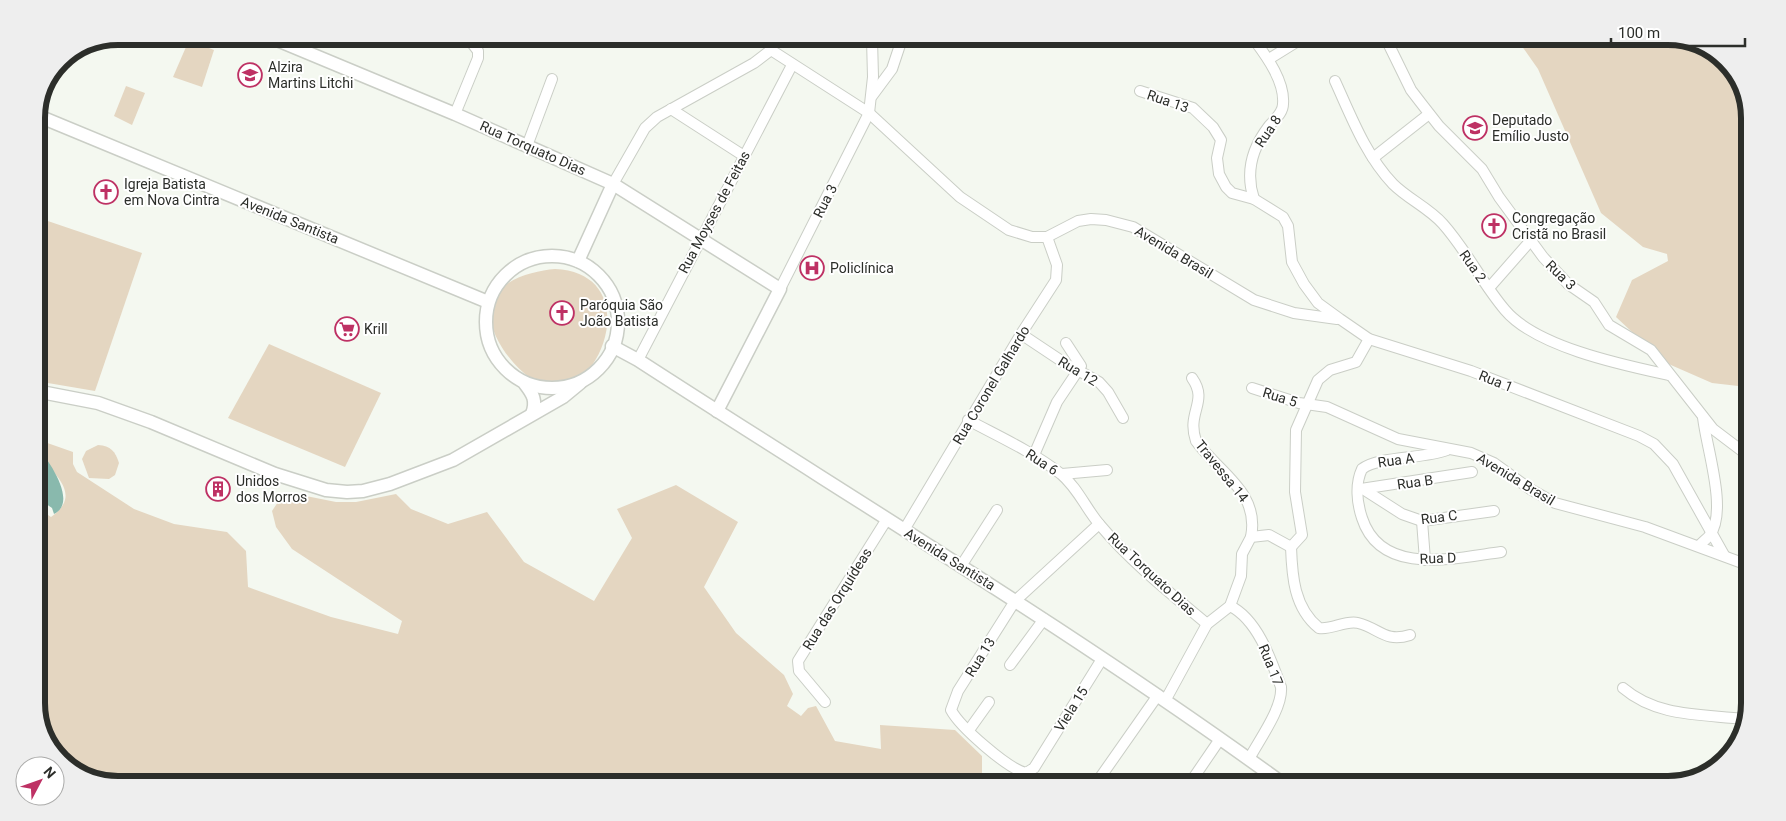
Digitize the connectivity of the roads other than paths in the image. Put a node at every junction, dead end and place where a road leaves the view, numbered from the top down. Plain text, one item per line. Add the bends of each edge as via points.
1 (289, 45) edge
2 (473, 45) edge
3 (771, 45) edge
4 (773, 45) edge
5 (872, 45) edge
6 (900, 45) edge
7 (1258, 45) edge
8 (1292, 45) edge
9 (1389, 45) edge
10 (1269, 59) junction
11 (792, 65) junction
12 (552, 80) dead end
13 (1336, 81) dead end
14 (1140, 91) dead end
15 (871, 97) junction
16 (671, 109) junction
17 (869, 113) junction
18 (455, 114) junction
19 (1429, 114) junction
20 (45, 120) edge
21 (527, 146) junction
22 (744, 156) junction
23 (1373, 158) junction
24 (613, 184) junction
25 (1254, 198) junction
26 (1047, 237) junction
27 (1532, 239) junction
28 (700, 240) junction
29 (578, 261) junction
30 (1489, 288) junction
31 (780, 289) junction
32 (488, 302) junction
33 (1340, 319) junction
34 (1021, 334) junction
35 (1369, 339) junction
36 (1066, 343) dead end
37 (612, 346) junction
38 (638, 360) junction
39 (1078, 372) junction
40 (1669, 375) junction
41 (1192, 378) dead end
42 (580, 383) junction
43 (525, 384) junction
44 (1252, 388) dead end
45 (45, 393) edge
46 (1308, 405) junction
47 (717, 412) junction
48 (532, 414) junction
49 (1702, 416) junction
50 (1123, 418) dead end
51 (968, 420) junction
52 (1451, 449) junction
53 (1741, 450) edge
54 (1034, 455) junction
55 (1107, 470) dead end
56 (1472, 472) dead end
57 (1062, 474) junction
58 (1360, 489) junction
59 (997, 510) dead end
60 (1494, 511) dead end
61 (886, 519) junction
62 (1422, 521) junction
63 (1099, 524) junction
64 (904, 530) junction
65 (1711, 534) junction
66 (1251, 537) junction
67 (1699, 546) junction
68 (1291, 547) junction
69 (1501, 552) dead end
70 (1724, 555) junction
71 (1425, 560) junction
72 (1741, 562) edge
73 (961, 566) junction
74 (1015, 601) junction
75 (1230, 606) junction
76 (1044, 619) junction
77 (1207, 624) junction
78 (1410, 635) dead end
79 (1102, 659) junction
80 (1010, 665) dead end
81 (1623, 688) dead end
82 (1161, 698) junction
83 (825, 702) dead end
84 (989, 702) dead end
85 (1739, 719) edge
86 (969, 730) junction
87 (1220, 739) junction
88 (1039, 759) joint
89 (1249, 759) junction
90 (1102, 776) edge
91 (1195, 776) edge
92 (1272, 776) edge

1 - 18 street, Rua Torquato Dias
2 - 18 street via 478,58
3 - 16 street via 754,63
4 - 11 street
5 - 15 street, Rua 3
6 - 15 street via 892,69
7 - 10 street, Rua 8
8 - 10 street
9 - 19 street, Rua 3 via 1411,90
10 - 25 street, Rua 8 via 1284,104 1257,144 1252,159 1250,177
11 - 17 street
11 - 22 street, Rua Moyses de Feitas
12 - 21 street
13 - 23 street, Rua 2
14 - 25 street, Rua 13 via 1183,103 1201,114 1221,140 1217,158 1219,174 1226,187 1232,193
15 - 17 street, Rua 3
16 - 22 street
16 - 24 street via 645,128
17 - 26 street via 960,198 1009,230 1032,237
17 - 31 street, Rua 3
18 - 21 street, Rua Torquato Dias
19 - 23 street
19 - 27 street, Rua 3 via 1482,169
20 - 32 street, Avenida Santista
21 - 24 street, Rua Torquato Dias
22 - 28 street, Rua Moyses de Feitas
23 - 30 street, Rua 2 via 1401,192 1442,223
24 - 28 street, Rua Torquato Dias
24 - 29 street
25 - 33 street, Rua 1 via 1286,222 1290,251 1298,274 1318,302
26 - 33 street, Avenida Brasil via 1078,221 1091,219 1133,227 1254,300 1294,313
26 - 34 street, Rua Coronel Galhardo via 1057,265 1056,280
27 - 30 street
27 - 40 street, Rua 3 via 1543,257 1568,284 1594,302 1609,326 1651,350
28 - 31 street, Rua Torquato Dias
28 - 38 street, Rua Moyses de Feitas
29 - 32 street via 546,256 531,259 504,276
29 - 37 street via 599,276 614,298 618,315
30 - 40 street, Rua 2 via 1515,321 1532,332 1610,361
31 - 47 street
32 - 43 street via 485,321 490,341 511,372
33 - 35 street, Rua 1
34 - 39 street, Rua 12
34 - 51 street, Rua Coronel Galhardo
35 - 46 street via 1356,362 1324,374 1313,387
35 - 65 street, Rua 1 via 1471,371 1654,444 1673,464
36 - 39 street via 1080,363
37 - 38 street, Avenida Santista
37 - 42 street
38 - 47 street, Avenida Santista
39 - 50 street, Rua 12 via 1099,382
39 - 54 street via 1057,402
40 - 49 street, Rua 3
41 - 66 street, Travessa 14 via 1200,393 1193,416 1196,441 1249,503 1254,517
42 - 43 street via 561,389
42 - 48 street via 563,397
43 - 48 street via 534,398
44 - 46 street, Rua 5
45 - 48 street via 98,403 275,474 326,490 347,492 390,484 453,460
46 - 52 street, Avenida Brasil via 1327,407 1398,439
46 - 68 street via 1295,437 1295,492 1302,535
47 - 61 street, Avenida Santista
49 - 53 street, Rua 3 via 1713,429
49 - 65 street via 1717,500
51 - 54 street, Rua 6
51 - 64 street, Rua Coronel Galhardo
52 - 58 street, Rua A via 1367,465 1358,476
52 - 67 street, Avenida Brasil via 1484,457 1555,503 1632,523
54 - 57 street, Rua 6
55 - 57 street
56 - 58 street, Rua B
57 - 63 street, Rua 6
58 - 62 street, Rua C via 1402,514
58 - 71 street, Rua D via 1358,509 1376,543 1395,554
59 - 73 street
60 - 62 street, Rua C
61 - 64 street, Avenida Santista
61 - 83 street, Rua das Orquídeas via 798,661 799,671
62 - 71 street
63 - 74 street, Rua 13
63 - 77 street, Rua Torquato Dias via 1168,592
64 - 73 street, Avenida Santista
65 - 67 street
65 - 70 street, Rua 1
66 - 68 street via 1269,535
66 - 75 street, Travessa 14 via 1242,554 1241,576
67 - 70 street, Avenida Brasil
68 - 78 street via 1293,584 1304,607 1320,628 1359,623 1390,638
69 - 71 street, Rua D
70 - 72 street
73 - 74 street, Avenida Santista
74 - 76 street, Avenida Santista
74 - 86 street, Rua 13 via 952,705 954,716
75 - 77 street
75 - 89 street, Rua 17 via 1240,610 1252,626 1281,686 1282,695
76 - 79 street, Avenida Santista
76 - 80 street
77 - 82 street
79 - 82 street, Avenida Santista
79 - 88 street, Viela 15
81 - 85 street via 1639,700 1663,710
82 - 87 street, Avenida Santista
82 - 90 street
84 - 86 street
86 - 88 street, Rua 13 via 1018,771 1026,773
87 - 89 street, Avenida Santista
87 - 91 street
89 - 92 street, Avenida Santista

